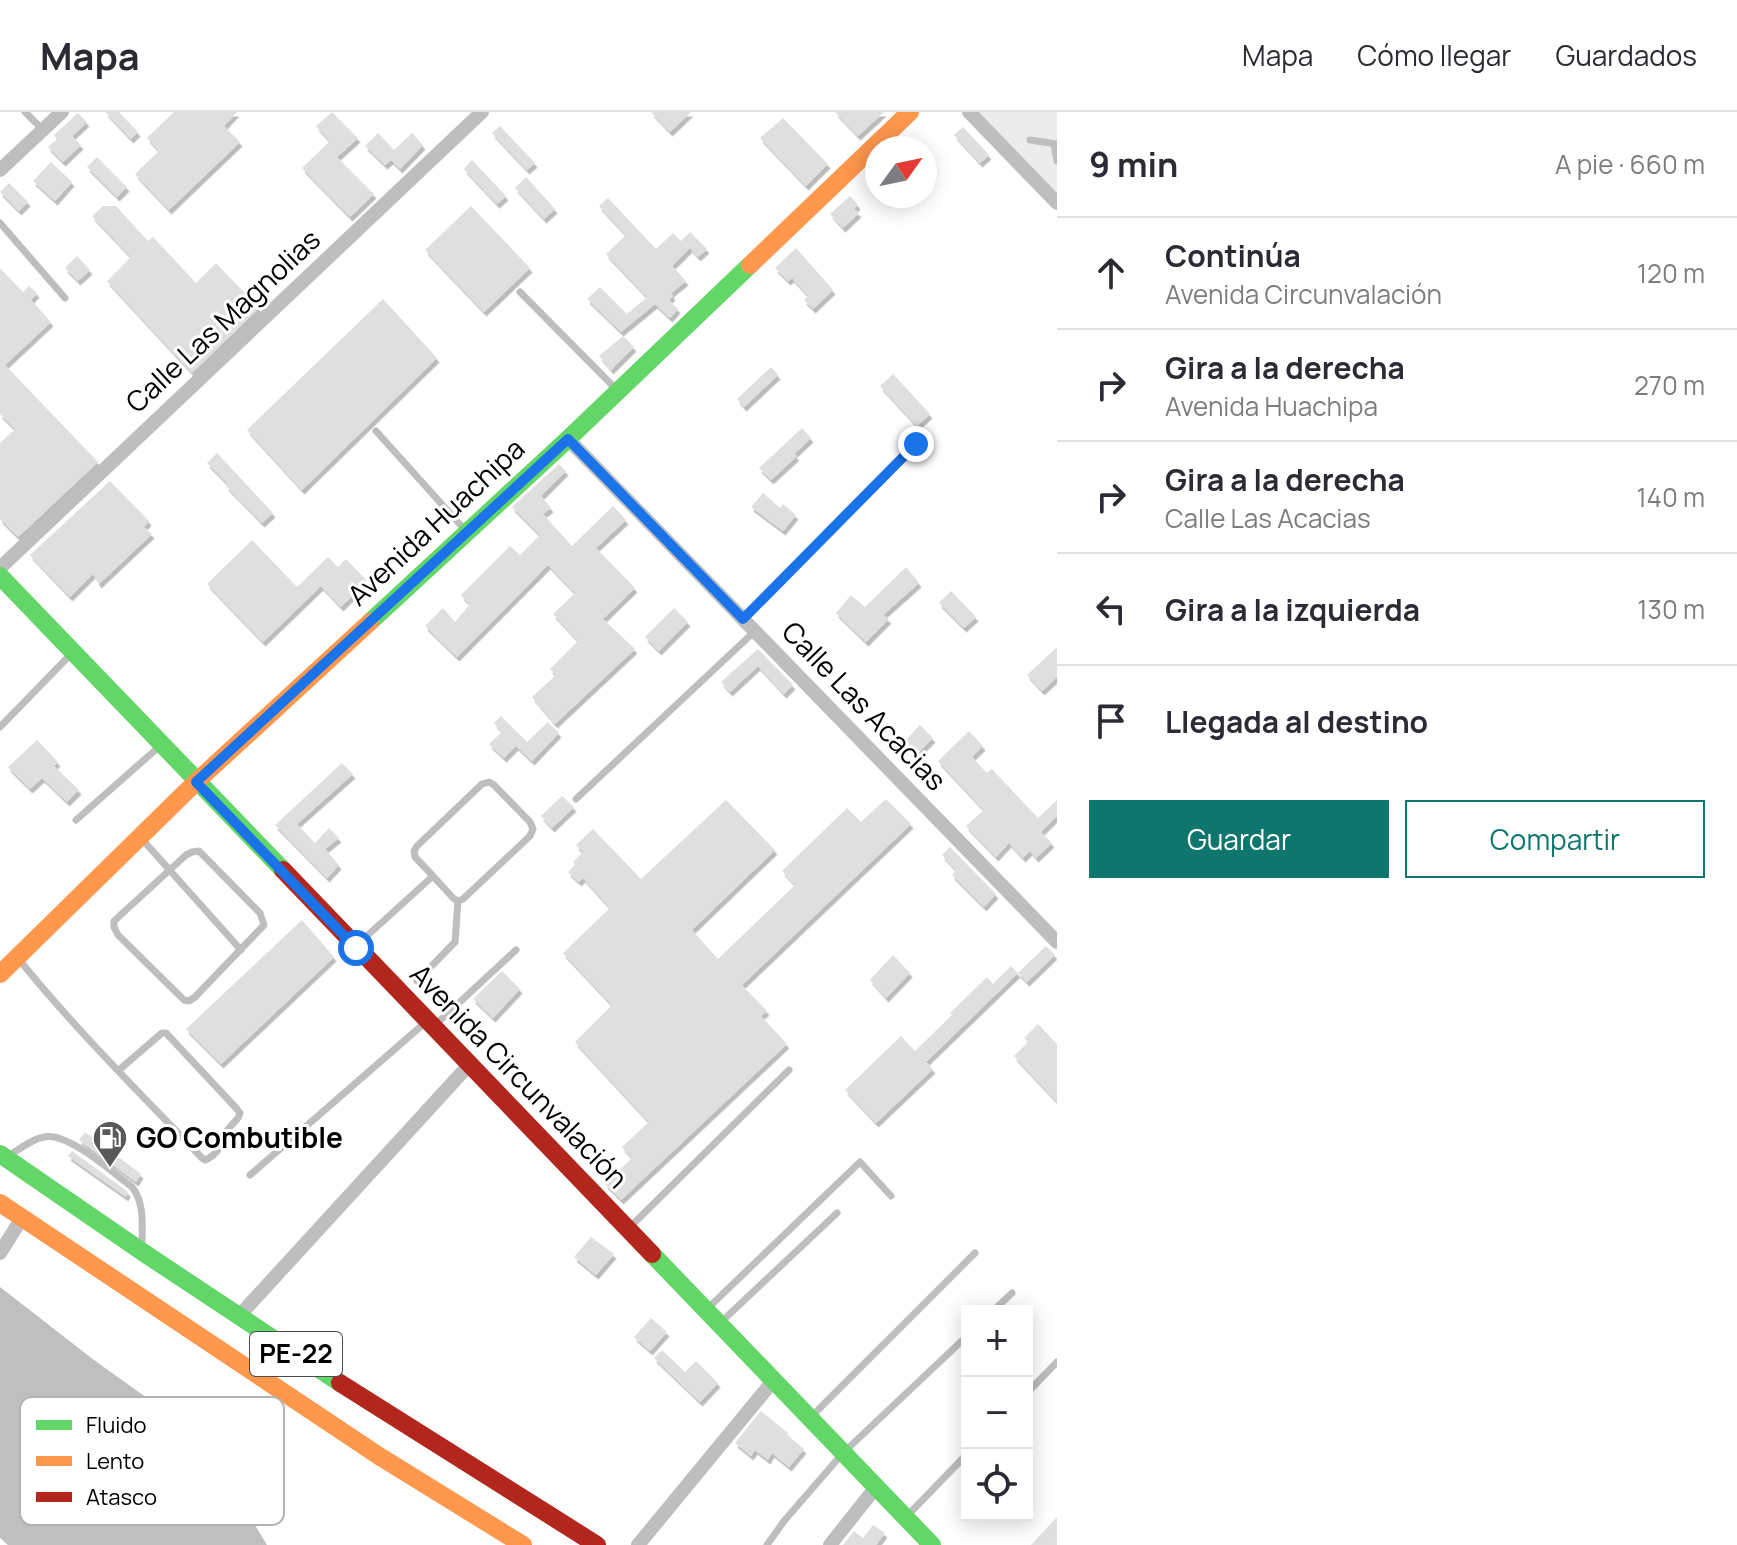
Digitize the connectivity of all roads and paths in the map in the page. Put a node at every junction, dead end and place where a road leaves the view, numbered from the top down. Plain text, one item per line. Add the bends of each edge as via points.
1 (25, 112) edge
2 (62, 112) edge
3 (482, 112) edge
4 (910, 112) edge
5 (969, 112) edge
6 (43, 130) junction
7 (1030, 140) dead end
8 (1056, 144) edge
9 (1057, 161) edge
10 (0, 170) edge
11 (1057, 203) edge
12 (0, 223) edge
13 (520, 292) dead end
14 (65, 298) dead end
15 (617, 391) junction
16 (376, 431) dead end
17 (568, 439) junction
18 (916, 444) dead end
19 (466, 532) junction
20 (0, 568) edge
21 (0, 576) edge
22 (743, 619) junction
23 (755, 631) junction
24 (73, 652) junction
25 (0, 727) edge
26 (161, 745) junction
27 (196, 782) junction
28 (576, 799) dead end
29 (76, 820) dead end
30 (140, 837) junction
31 (170, 870) junction
32 (433, 876) junction
33 (458, 901) junction
34 (1057, 942) edge
35 (356, 948) junction
36 (241, 950) junction
37 (516, 950) dead end
38 (17, 957) junction
39 (0, 974) edge
40 (417, 981) dead end
41 (430, 1024) junction
42 (469, 1065) junction
43 (119, 1070) junction
44 (789, 1070) dead end
45 (3, 1156) edge
46 (250, 1175) dead end
47 (891, 1196) dead end
48 (0, 1203) edge
49 (837, 1213) dead end
50 (22, 1218) junction
51 (627, 1230) junction
52 (142, 1252) junction
53 (0, 1253) edge
54 (975, 1253) dead end
55 (1012, 1293) dead end
56 (999, 1305) edge
57 (705, 1310) junction
58 (239, 1316) junction
59 (719, 1324) junction
60 (961, 1342) edge
61 (1057, 1362) edge
62 (773, 1381) junction
63 (1033, 1387) edge
64 (810, 1419) junction
65 (843, 1453) junction
66 (961, 1460) edge
67 (876, 1487) junction
68 (905, 1518) junction
69 (523, 1545) edge
70 (597, 1545) edge
71 (638, 1545) edge
72 (767, 1545) edge
73 (830, 1545) edge
74 (932, 1545) edge

1 - 6 lane
2 - 6 street
3 - 20 street, Calle Las Magnolias
4 - 15 main road, Avenida Huachipa
5 - 11 street
6 - 10 street
7 - 8 lane
8 - 9 lane
12 - 14 lane
13 - 15 lane
15 - 17 main road, Avenida Huachipa
16 - 19 lane
17 - 19 main road, Avenida Huachipa
17 - 22 street, Calle Las Acacias
18 - 22 lane
19 - 27 main road, Avenida Huachipa
21 - 24 main road, Avenida Circunvalación
22 - 23 street, Calle Las Acacias
23 - 28 lane
23 - 34 street, Calle Las Acacias
24 - 25 lane
24 - 26 main road, Avenida Circunvalación
26 - 27 main road, Avenida Circunvalación
26 - 29 lane
27 - 30 main road, Avenida Huachipa
27 - 35 main road, Avenida Circunvalación
30 - 31 lane
30 - 38 main road, Avenida Huachipa
31 - 36 lane
31 - 36 lane via 199,851 260,913 264,925
31 - 36 lane via 114,921 118,935 189,1001
32 - 33 lane
32 - 33 lane via 415,857 417,846 482,784 494,785 533,829
32 - 35 lane
33 - 40 lane via 455,942
35 - 41 main road, Avenida Circunvalación
37 - 41 lane
38 - 39 main road, Avenida Huachipa
38 - 43 lane
41 - 42 main road, Avenida Circunvalación
41 - 46 lane
42 - 51 main road, Avenida Circunvalación
42 - 58 street
43 - 43 lane via 205,1160 221,1147 221,1137 240,1113 166,1033
44 - 51 lane
45 - 52 main road, PE-22
45 - 52 lane via 47,1135 67,1139 138,1194
47 - 57 lane via 860,1162
48 - 50 main road, PE-22
49 - 59 lane
50 - 53 street
50 - 69 main road, PE-22 via 379,1456
51 - 57 main road, Avenida Circunvalación
52 - 58 main road, PE-22
54 - 64 lane
55 - 56 lane
57 - 59 main road, Avenida Circunvalación
58 - 70 main road, PE-22
59 - 62 main road, Avenida Circunvalación
60 - 65 lane
61 - 63 lane
62 - 64 main road, Avenida Circunvalación
62 - 71 street
64 - 65 main road, Avenida Circunvalación
65 - 67 main road, Avenida Circunvalación
65 - 72 lane
66 - 68 lane
67 - 68 main road, Avenida Circunvalación
67 - 73 street
68 - 74 main road, Avenida Circunvalación

